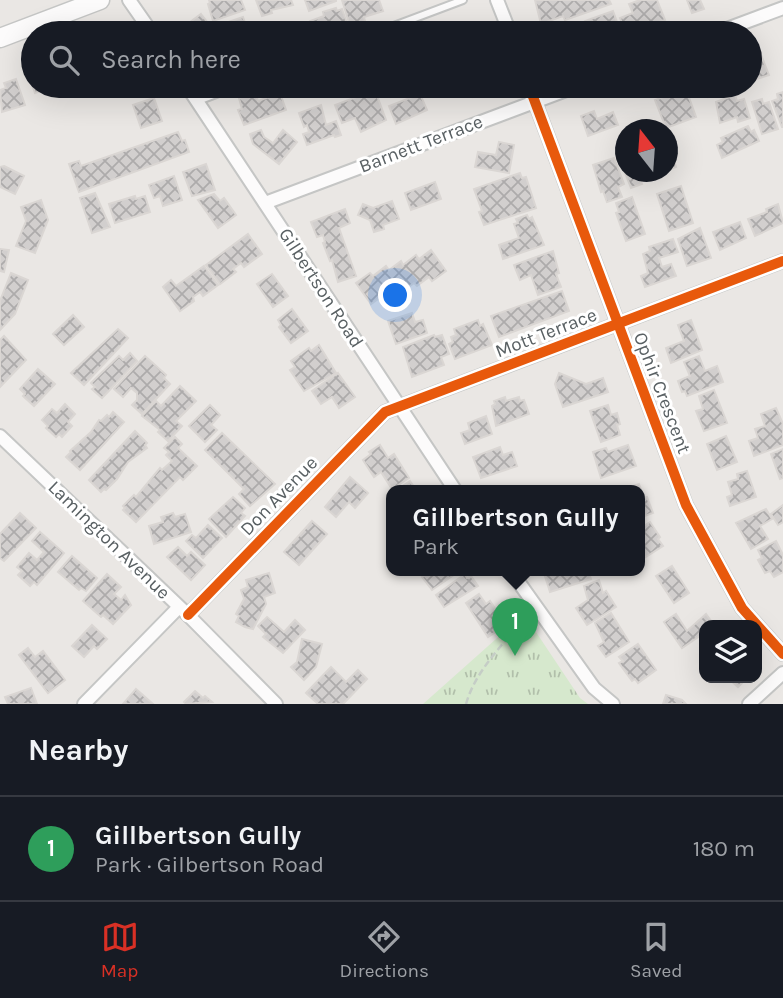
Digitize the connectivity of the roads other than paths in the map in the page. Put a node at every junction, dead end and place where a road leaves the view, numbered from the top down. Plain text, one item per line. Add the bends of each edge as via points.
1 (100, 0) edge
2 (129, 0) edge
3 (463, 0) edge
4 (497, 0) edge
5 (783, 8) edge
6 (45, 21) edge
7 (144, 21) edge
8 (407, 21) edge
9 (505, 21) edge
10 (748, 21) edge
11 (21, 30) edge
12 (0, 38) edge
13 (196, 98) edge
14 (206, 98) edge
15 (534, 98) edge
16 (546, 98) edge
17 (198, 101) junction
18 (535, 102) junction
19 (265, 203) junction
20 (783, 261) edge
21 (618, 324) junction
22 (399, 407) junction
23 (0, 436) edge
24 (451, 485) edge
25 (514, 576) edge
26 (183, 611) junction
27 (783, 654) edge
28 (783, 673) edge
29 (84, 704) edge
30 (276, 704) edge
31 (613, 704) edge
32 (749, 704) edge

1 - 6 main road
2 - 7 street
3 - 8 lane
4 - 9 street
5 - 10 street
11 - 12 main road
13 - 17 street, Gilbertson Road
14 - 17 lane
15 - 18 street, Ophir Crescent
16 - 18 street, Barnett Terrace
17 - 19 street, Gilbertson Road
18 - 19 street, Barnett Terrace
18 - 21 street, Ophir Crescent
19 - 22 street, Gilbertson Road
20 - 21 street, Mott Terrace
21 - 22 street, Mott Terrace
21 - 27 street, Ophir Crescent via 686,505 742,608
22 - 24 street, Gilbertson Road
22 - 26 street, Don Avenue via 385,412
23 - 26 street, Lamington Avenue
25 - 31 street via 594,688
26 - 29 street, Don Avenue
26 - 30 street, Lamington Avenue
28 - 32 street

